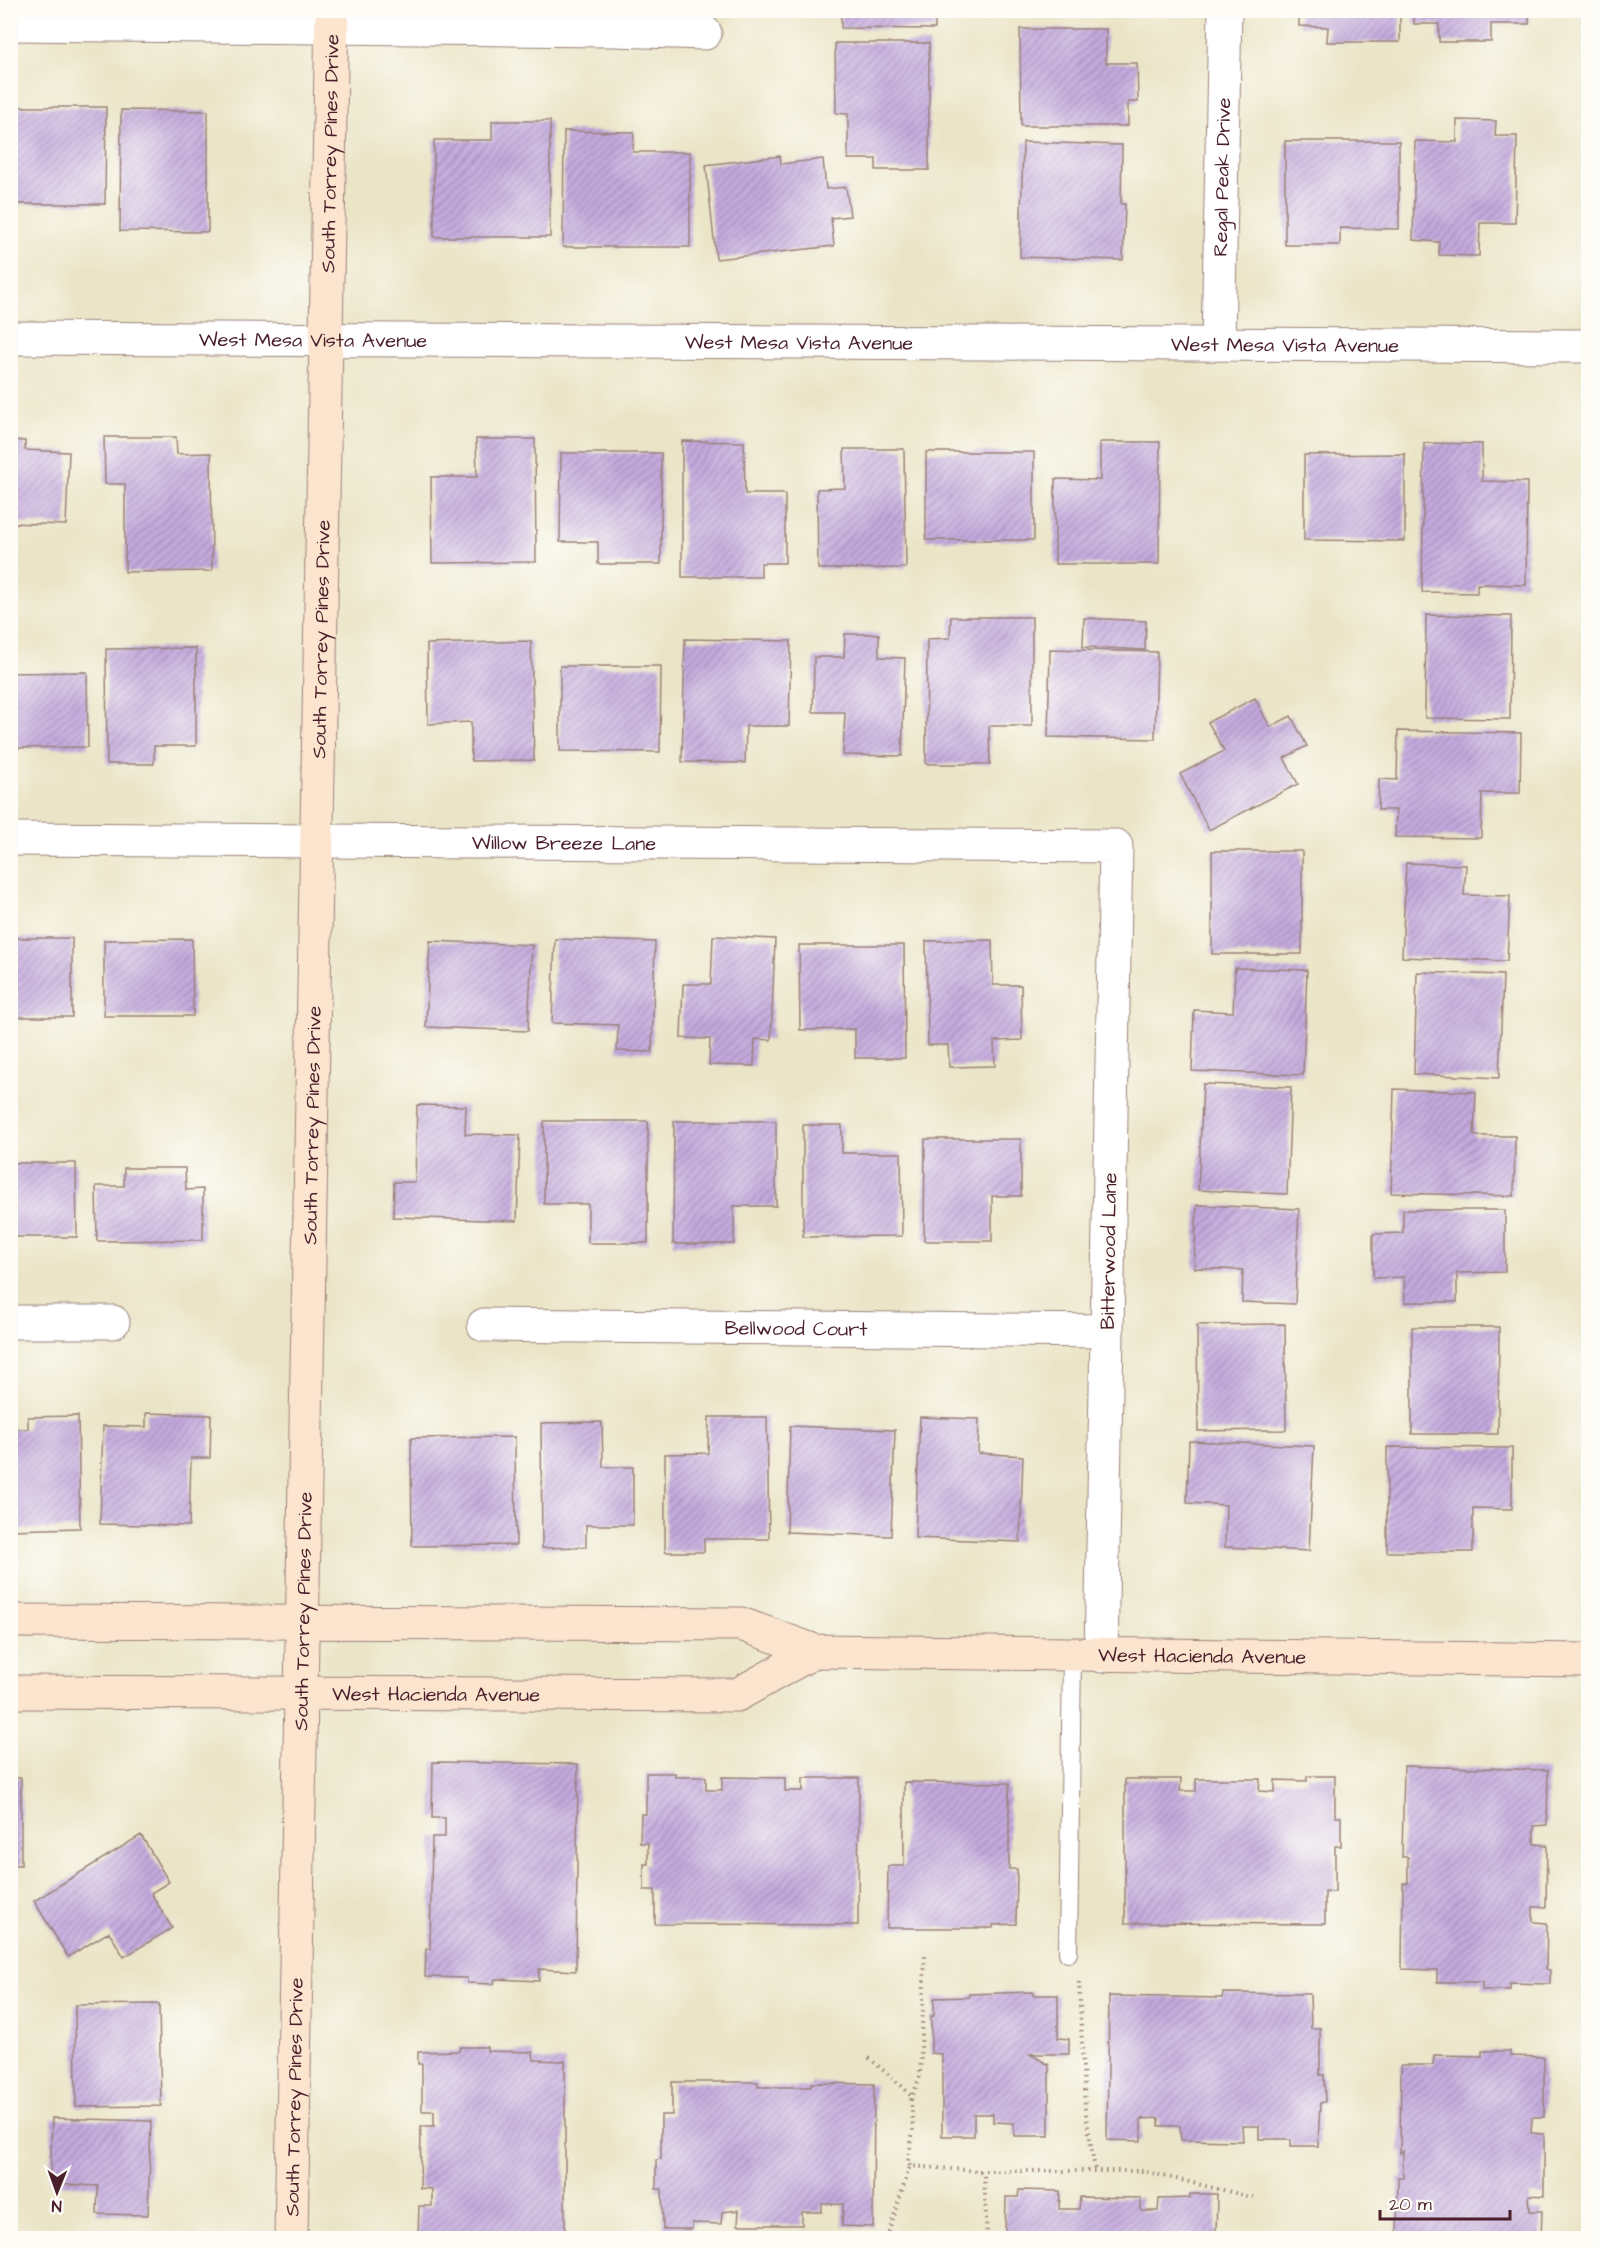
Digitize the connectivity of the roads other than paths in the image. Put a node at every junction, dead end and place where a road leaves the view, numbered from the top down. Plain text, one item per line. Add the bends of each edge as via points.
1 (1225, 10) edge
2 (332, 19) edge
3 (10, 24) edge
4 (705, 33) dead end
5 (10, 338) edge
6 (326, 339) junction
7 (1218, 343) junction
8 (1588, 346) edge
9 (10, 839) edge
10 (317, 842) junction
11 (1116, 846) joint
12 (10, 1322) edge
13 (113, 1322) dead end
14 (484, 1325) dead end
15 (1107, 1331) junction
16 (10, 1621) edge
17 (303, 1622) junction
18 (815, 1651) junction
19 (1087, 1655) junction
20 (1588, 1660) edge
21 (10, 1692) edge
22 (301, 1693) junction
23 (1068, 1953) dead end
24 (291, 2238) edge

1 - 7 street, Regal Peak Drive
2 - 3 street
2 - 4 street
2 - 6 main road, South Torrey Pines Drive
5 - 6 street, West Mesa Vista Avenue
6 - 7 street, West Mesa Vista Avenue
6 - 10 main road, South Torrey Pines Drive
7 - 8 street, West Mesa Vista Avenue
9 - 10 street, Willow Breeze Lane
10 - 11 street, Willow Breeze Lane
10 - 17 main road, South Torrey Pines Drive
11 - 15 street, Bitterwood Lane
12 - 13 street
14 - 15 street, Bellwood Court
15 - 19 street, Bitterwood Lane
16 - 17 main road, West Hacienda Avenue
17 - 18 main road, West Hacienda Avenue via 741,1624
17 - 22 main road, South Torrey Pines Drive
18 - 19 main road, West Hacienda Avenue
18 - 22 main road, West Hacienda Avenue via 737,1695
19 - 20 main road, West Hacienda Avenue
19 - 23 lane
21 - 22 main road, West Hacienda Avenue
22 - 24 main road, South Torrey Pines Drive

